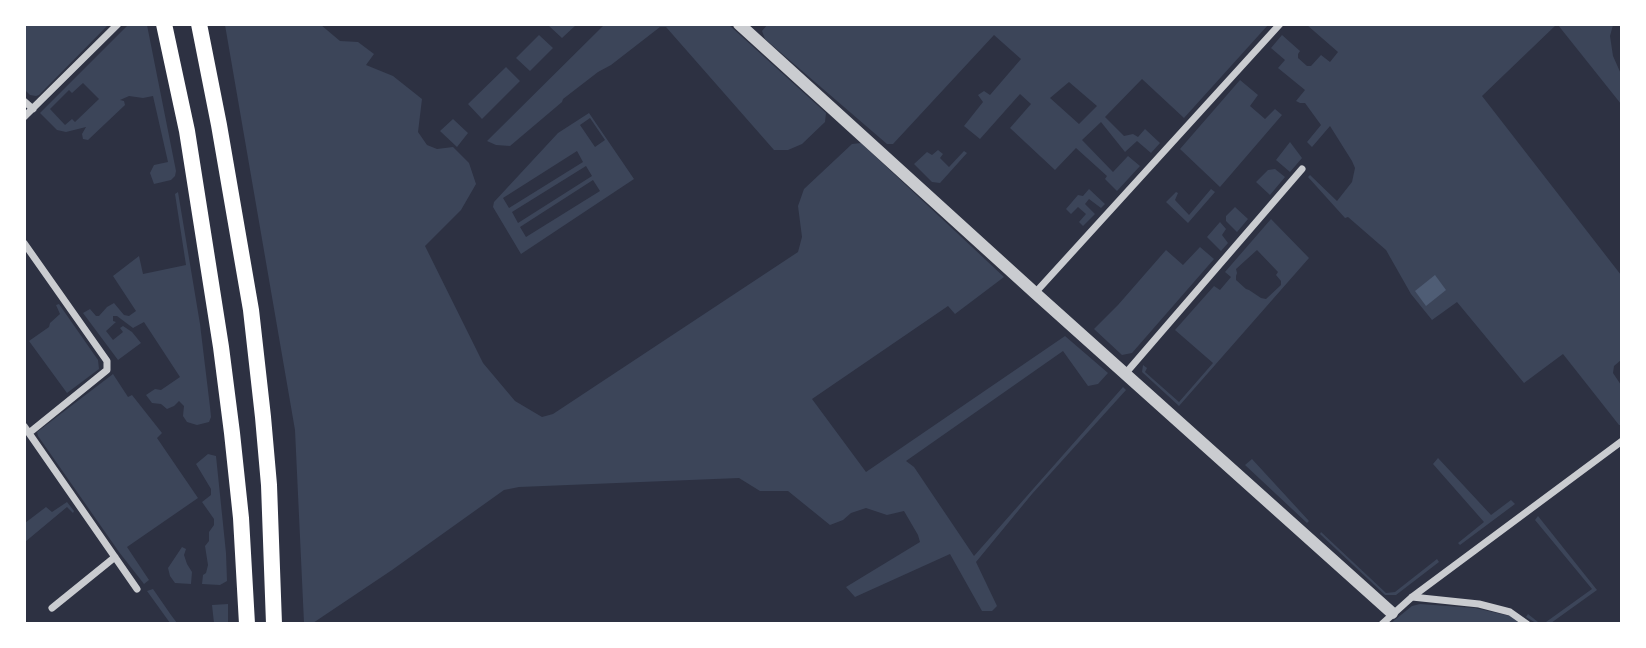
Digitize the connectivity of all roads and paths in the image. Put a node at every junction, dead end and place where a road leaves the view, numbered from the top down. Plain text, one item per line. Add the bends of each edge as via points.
1 (118, 24) edge
2 (164, 24) edge
3 (199, 24) edge
4 (739, 24) edge
5 (1280, 24) edge
6 (24, 101) edge
7 (33, 109) junction
8 (24, 117) edge
9 (1303, 169) dead end
10 (24, 243) edge
11 (1035, 293) junction
12 (1125, 374) junction
13 (27, 429) edge
14 (1622, 441) edge
15 (115, 557) junction
16 (137, 589) dead end
17 (1412, 597) junction
18 (52, 608) dead end
19 (1392, 613) junction
20 (247, 624) edge
21 (274, 624) edge
22 (1382, 624) edge
23 (1527, 624) edge

1 - 7 street
2 - 20 highway via 187,131 221,347 241,519
3 - 21 highway via 251,310 269,485
4 - 11 street
5 - 11 street
6 - 7 street
7 - 8 street
9 - 12 street
10 - 13 street via 107,361 107,370
11 - 12 street
12 - 19 street
13 - 15 street
14 - 17 street
15 - 16 street
15 - 18 street
17 - 19 street
17 - 23 street via 1479,604 1510,612
19 - 22 street

